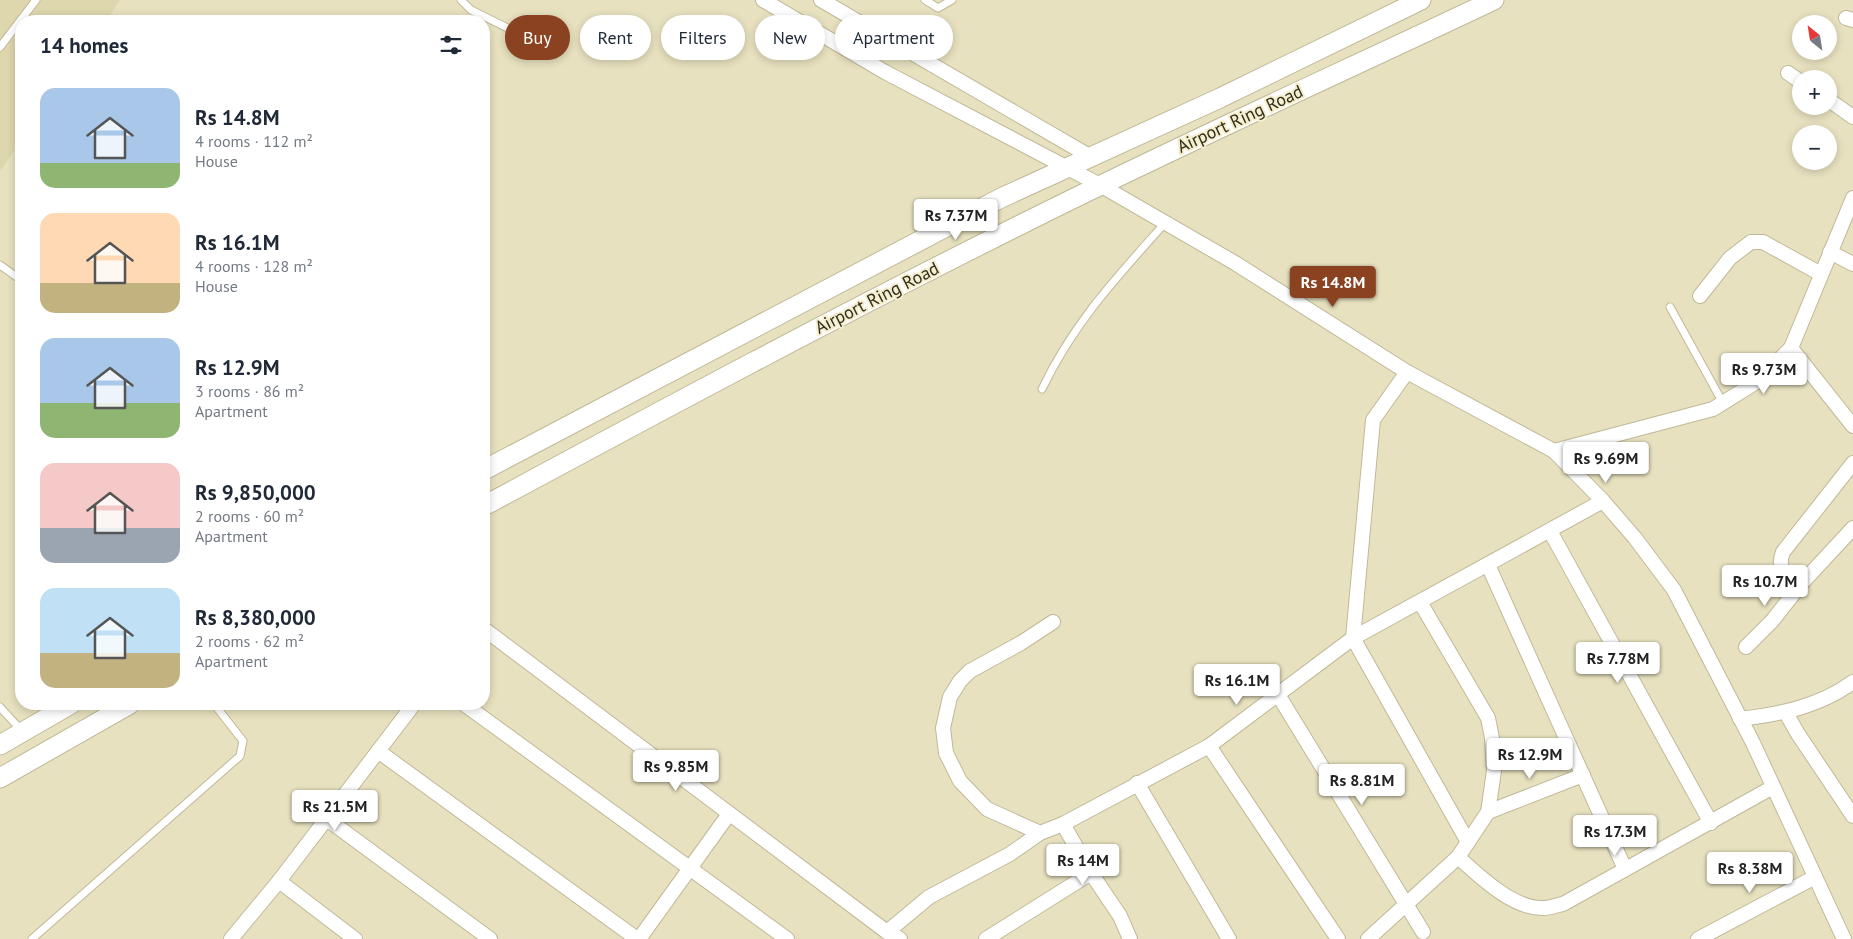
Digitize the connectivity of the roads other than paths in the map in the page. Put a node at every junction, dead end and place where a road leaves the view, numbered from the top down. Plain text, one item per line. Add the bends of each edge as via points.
1 (36, 0) edge
2 (461, 0) edge
3 (763, 0) edge
4 (821, 0) edge
5 (925, 0) edge
6 (952, 0) edge
7 (1421, 0) edge
8 (1494, 0) edge
9 (25, 15) edge
10 (481, 15) edge
11 (490, 19) edge
12 (15, 27) edge
13 (505, 27) edge
14 (0, 47) edge
15 (1788, 73) dead end
16 (1792, 76) edge
17 (1837, 106) edge
18 (1853, 117) edge
19 (1091, 158) junction
20 (1065, 169) junction
21 (1100, 186) junction
22 (1853, 198) edge
23 (1166, 223) junction
24 (1830, 252) junction
25 (1853, 264) edge
26 (0, 265) edge
27 (1820, 274) junction
28 (15, 276) edge
29 (1700, 296) dead end
30 (1670, 307) dead end
31 (1791, 348) junction
32 (1406, 372) junction
33 (1042, 389) dead end
34 (1723, 403) junction
35 (1853, 426) edge
36 (1554, 451) junction
37 (1853, 463) edge
38 (490, 467) edge
39 (1603, 501) junction
40 (490, 503) edge
41 (1853, 528) edge
42 (1550, 531) junction
43 (1488, 565) junction
44 (1802, 583) junction
45 (1420, 602) junction
46 (1053, 622) dead end
47 (490, 634) edge
48 (1353, 638) junction
49 (1746, 647) dead end
50 (1853, 682) edge
51 (1277, 693) junction
52 (0, 707) edge
53 (61, 710) edge
54 (119, 710) edge
55 (219, 710) edge
56 (409, 710) edge
57 (472, 710) edge
58 (1786, 712) junction
59 (1740, 719) junction
60 (23, 732) junction
61 (0, 745) edge
62 (1209, 746) junction
63 (378, 751) junction
64 (1583, 775) junction
65 (0, 778) edge
66 (1137, 784) junction
67 (1773, 787) junction
68 (1488, 812) junction
69 (729, 814) junction
70 (1853, 816) edge
71 (327, 819) junction
72 (1711, 823) junction
73 (1063, 824) junction
74 (1040, 833) junction
75 (1468, 842) junction
76 (1458, 857) junction
77 (1625, 868) junction
78 (691, 869) junction
79 (1091, 873) junction
80 (1815, 876) junction
81 (280, 881) junction
82 (1405, 906) junction
83 (887, 932) junction
84 (1423, 932) dead end
85 (32, 939) edge
86 (231, 939) edge
87 (356, 939) edge
88 (490, 939) edge
89 (638, 939) edge
90 (787, 939) edge
91 (900, 939) edge
92 (986, 939) edge
93 (1130, 939) edge
94 (1229, 939) edge
95 (1338, 939) edge
96 (1368, 939) edge
97 (1698, 939) edge
98 (1844, 939) edge

1 - 9 lane
2 - 10 lane
3 - 20 street via 885,72
4 - 19 street
5 - 6 lane via 938,8
7 - 19 main road, Airport Ring Road
8 - 21 main road, Airport Ring Road
11 - 13 lane
12 - 14 lane
15 - 16 street
17 - 18 street
19 - 20 main road, Airport Ring Road
20 - 21 street
20 - 38 main road, Airport Ring Road via 1001,198
21 - 23 street
21 - 40 main road, Airport Ring Road via 718,380
22 - 24 street
23 - 32 street
23 - 33 lane via 1080,321
24 - 25 street
24 - 27 street
26 - 28 lane
27 - 29 street via 1763,242 1751,242 1730,258
27 - 31 street
30 - 34 lane
31 - 34 street via 1758,381
31 - 35 street
32 - 36 street
32 - 48 street via 1373,420
34 - 36 street via 1713,410
36 - 39 street
37 - 44 street via 1783,552 1782,570 1788,578
39 - 42 street
39 - 59 street via 1674,590
41 - 44 street
42 - 43 street
42 - 72 street
43 - 45 street
43 - 64 street
44 - 49 street via 1772,622
45 - 48 street
45 - 68 street via 1488,718 1494,770
46 - 74 street via 1021,644 970,671 950,697 943,728 946,754 960,781 987,809
47 - 69 street
48 - 51 street
48 - 75 street
50 - 58 street via 1838,693
51 - 62 street
51 - 82 street
52 - 60 lane
53 - 60 main road
54 - 65 main road
55 - 85 lane via 243,741 240,756
56 - 63 street
57 - 78 street
58 - 59 street
58 - 70 street
59 - 67 street
60 - 61 main road
62 - 66 street
62 - 95 street
63 - 71 street
63 - 89 street
64 - 68 street
64 - 77 street
66 - 73 street
66 - 94 street
67 - 72 street
67 - 80 street
68 - 75 street
69 - 78 street
69 - 83 street
71 - 81 street
71 - 88 street
72 - 77 street
73 - 74 street
73 - 79 street
74 - 83 street via 1010,854 929,897
75 - 76 street
76 - 77 street via 1482,879 1508,896 1529,906 1544,908 1563,904
76 - 82 street
78 - 89 street
78 - 90 street
79 - 92 street
79 - 93 street via 1120,916
80 - 97 street
80 - 98 street
81 - 86 street
81 - 87 street
82 - 84 street
82 - 96 street
83 - 91 street

